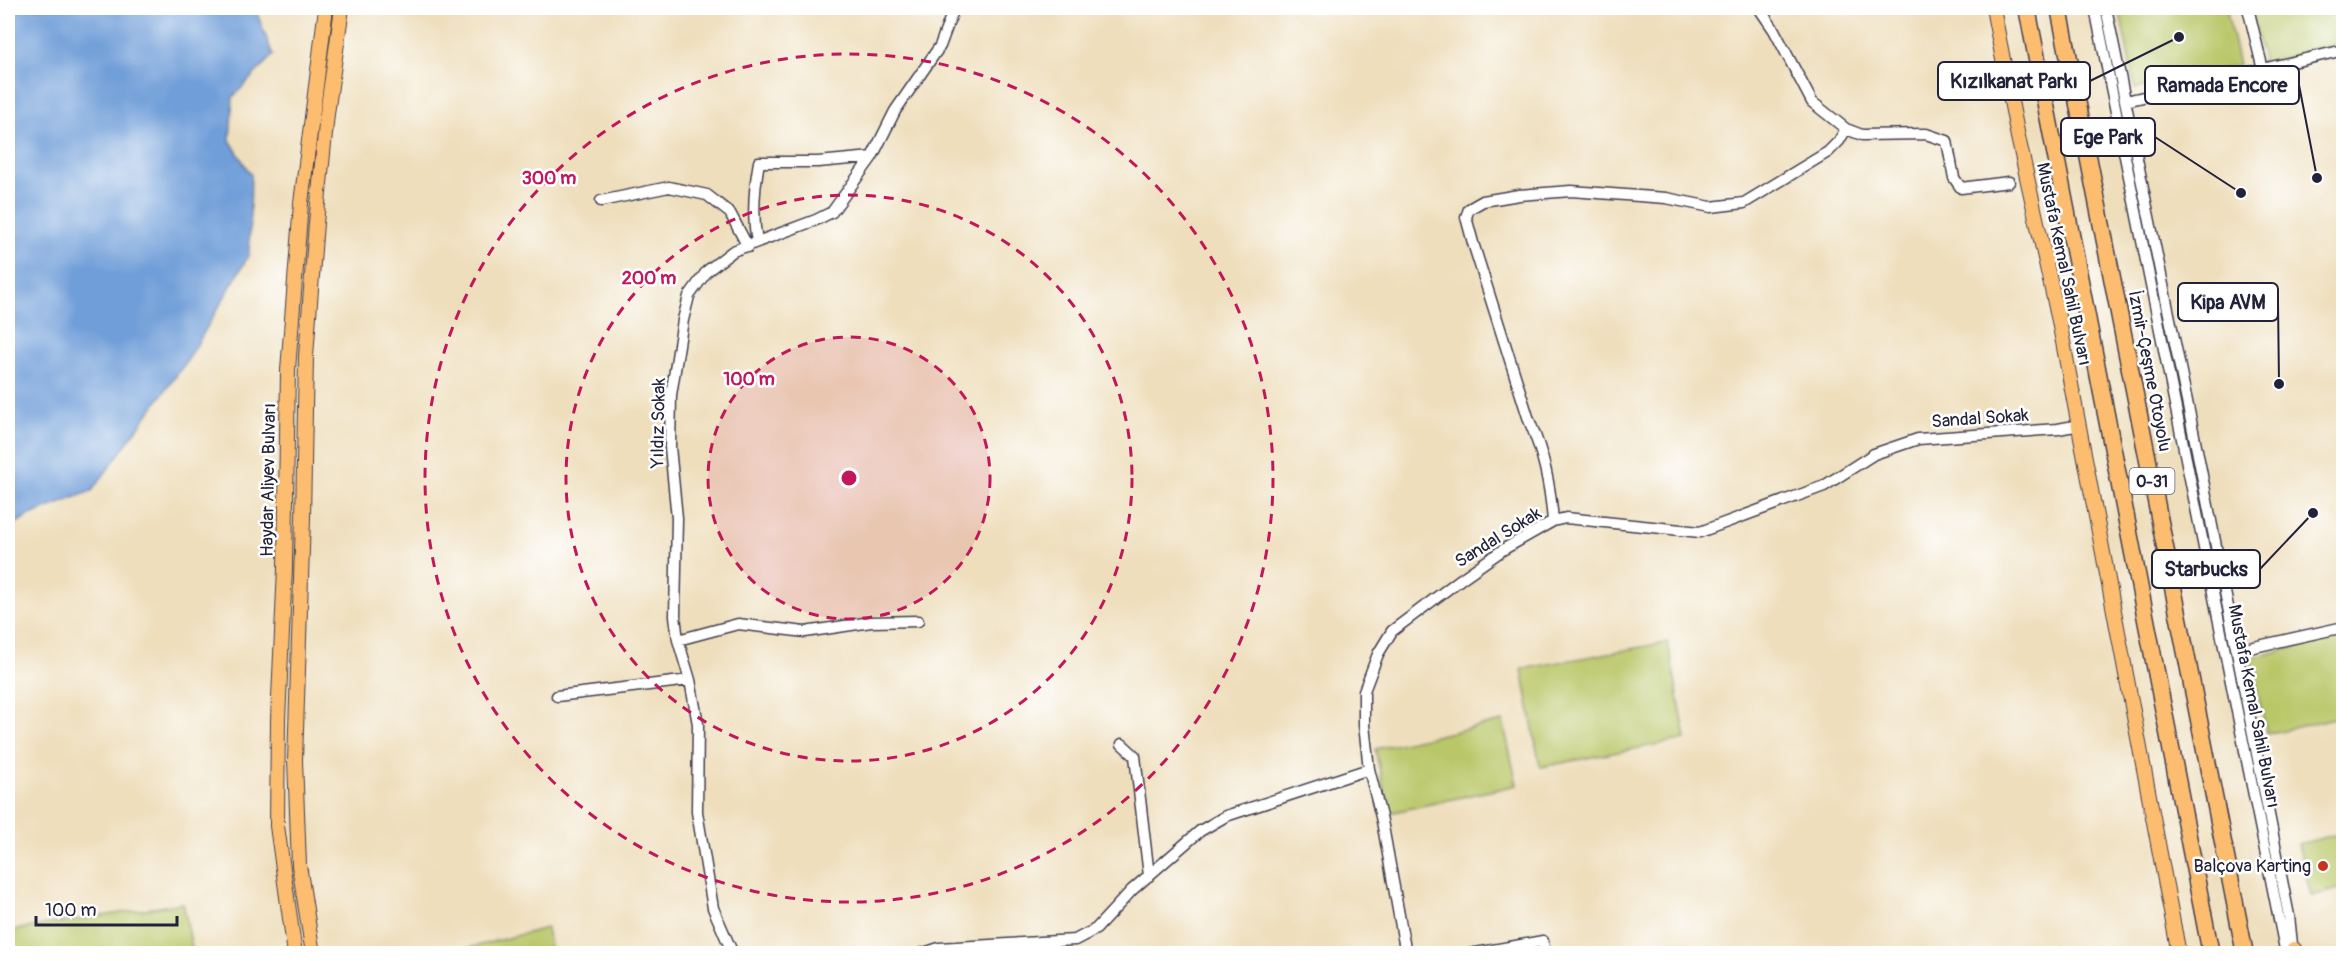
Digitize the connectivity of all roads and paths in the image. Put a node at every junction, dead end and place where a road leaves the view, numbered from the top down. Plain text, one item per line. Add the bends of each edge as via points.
1 (326, 8) edge
2 (342, 8) edge
3 (954, 8) edge
4 (1759, 8) edge
5 (1993, 8) edge
6 (2026, 8) edge
7 (2059, 8) edge
8 (2095, 8) edge
9 (2106, 8) edge
10 (2248, 8) edge
11 (2343, 50) edge
12 (2332, 53) junction
13 (2343, 57) edge
14 (2262, 70) junction
15 (2126, 101) junction
16 (1846, 129) junction
17 (872, 157) junction
18 (2009, 182) dead end
19 (600, 201) dead end
20 (753, 244) junction
21 (2080, 425) junction
22 (1553, 521) junction
23 (918, 621) dead end
24 (2343, 627) edge
25 (678, 640) junction
26 (2236, 651) junction
27 (690, 680) junction
28 (557, 696) dead end
29 (1122, 744) dead end
30 (1369, 769) junction
31 (1149, 876) junction
32 (2293, 952) edge
33 (294, 954) edge
34 (313, 954) edge
35 (733, 954) edge
36 (921, 954) edge
37 (1406, 954) edge
38 (1470, 954) edge
39 (1545, 954) edge
40 (2179, 954) edge
41 (2211, 954) edge
42 (2246, 954) edge

1 - 33 main road, Haydar Aliyev Bulvarı via 301,203 288,370 278,826
2 - 34 main road, Haydar Aliyev Bulvarı via 326,125 306,356 295,760 299,865
3 - 17 street, Yıldız Sokak via 940,46 895,111
4 - 16 street via 1812,102
5 - 21 main road, Mustafa Kemal Sahil Bulvarı
6 - 41 highway, O-31
7 - 42 highway, İzmir-Çeşme Otoyolu / O-31
8 - 32 street, Mustafa Kemal Sahil Bulvarı
9 - 15 street, Mustafa Kemal Sahil Bulvarı
10 - 14 street
11 - 12 street
12 - 13 street
12 - 14 street
14 - 15 street
15 - 26 street, Mustafa Kemal Sahil Bulvarı
16 - 18 street via 1862,135 1938,137 1947,141 1954,178 1961,188
16 - 22 street via 1828,152 1744,202 1711,207 1666,198 1571,191 1483,201 1469,209 1466,217 1473,243 1540,446 1550,484
17 - 20 street, Yıldız Sokak via 832,212
17 - 20 street via 759,162
19 - 20 street via 669,187 707,195 730,213
20 - 25 street, Yıldız Sokak via 733,251 707,271 689,296 683,320 672,395 670,447 677,518
21 - 22 street, Sandal Sokak via 1918,439 1874,454 1824,486 1700,532 1566,518
21 - 40 main road, Mustafa Kemal Sahil Bulvarı
22 - 30 street, Sandal Sokak via 1504,549 1392,632 1378,654 1364,691
23 - 25 street via 871,622 804,632 738,624
24 - 26 street
25 - 27 street, Yıldız Sokak
26 - 32 street, Mustafa Kemal Sahil Bulvarı
27 - 28 street
27 - 35 street, Yıldız Sokak via 698,724 697,812 713,908
29 - 31 street via 1135,756
30 - 31 street via 1226,816 1200,831
30 - 37 street, Sandal Sokak
31 - 36 street via 1096,929 1075,939 939,948
38 - 39 street via 1543,941

